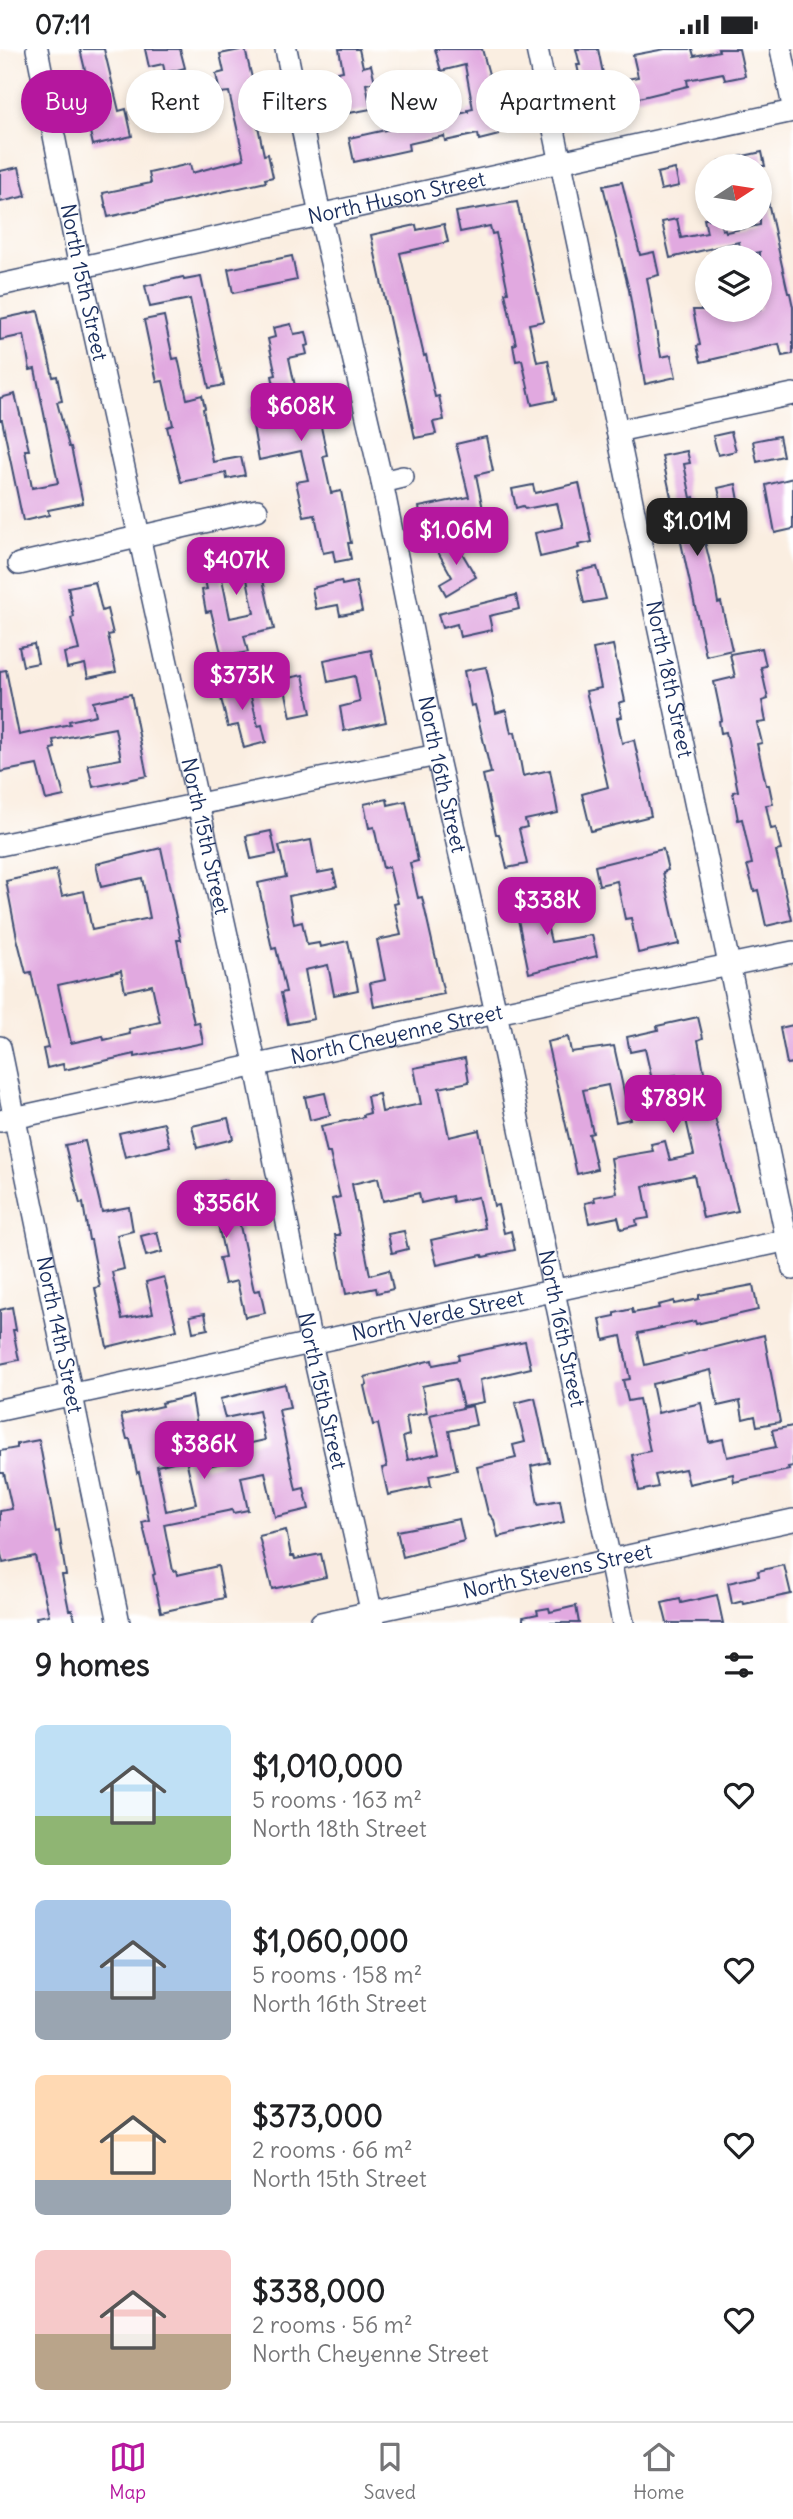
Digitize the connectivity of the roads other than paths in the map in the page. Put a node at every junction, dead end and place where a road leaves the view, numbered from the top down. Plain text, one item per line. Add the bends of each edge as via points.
1 (37, 49) edge
2 (286, 49) edge
3 (537, 49) edge
4 (781, 49) edge
5 (793, 108) edge
6 (561, 160) junction
7 (320, 215) junction
8 (79, 268) junction
9 (0, 285) edge
10 (793, 394) edge
11 (617, 431) junction
12 (257, 510) dead end
13 (138, 537) junction
14 (19, 564) dead end
15 (437, 755) junction
16 (198, 804) junction
17 (0, 845) edge
18 (793, 952) edge
19 (729, 966) junction
20 (496, 1013) junction
21 (0, 1047) edge
22 (256, 1067) junction
23 (7, 1119) edge
24 (790, 1240) edge
25 (793, 1269) edge
26 (553, 1290) junction
27 (311, 1343) junction
28 (73, 1395) junction
29 (0, 1410) edge
30 (793, 1520) edge
31 (609, 1559) junction
32 (373, 1618) edge
33 (119, 1623) edge
34 (321, 1623) edge
35 (622, 1623) edge

1 - 8 street, North 15th Street
2 - 7 street, North 16th Street
3 - 6 street, North 18th Street
4 - 5 street
5 - 6 street, North Huson Street
6 - 7 street, North Huson Street
6 - 11 street, North 18th Street
7 - 8 street, North Huson Street
7 - 15 street, North 16th Street via 392,480
8 - 9 street, North Huson Street
8 - 13 street, North 15th Street
10 - 11 street
11 - 19 street, North 18th Street
12 - 13 street
13 - 14 street
13 - 16 street, North 15th Street
15 - 16 street
15 - 20 street, North 16th Street
16 - 17 street
16 - 22 street, North 15th Street
18 - 19 street, North Cheyenne Street
19 - 20 street, North Cheyenne Street
19 - 24 street, North 18th Street
20 - 22 street, North Cheyenne Street
20 - 26 street, North 16th Street
21 - 23 street, North 14th Street
22 - 23 street, North Cheyenne Street
22 - 27 street, North 15th Street
23 - 28 street, North 14th Street
24 - 25 street, North 18th Street
24 - 26 street, North Verde Street
26 - 27 street, North Verde Street
26 - 31 street, North 16th Street
27 - 28 street, North Verde Street
27 - 32 street, North 15th Street
28 - 29 street, North Verde Street
28 - 33 street, North 14th Street
30 - 31 street, North Stevens Street
31 - 32 street, North Stevens Street
31 - 35 street, North 16th Street
32 - 34 street, North Stevens Street

